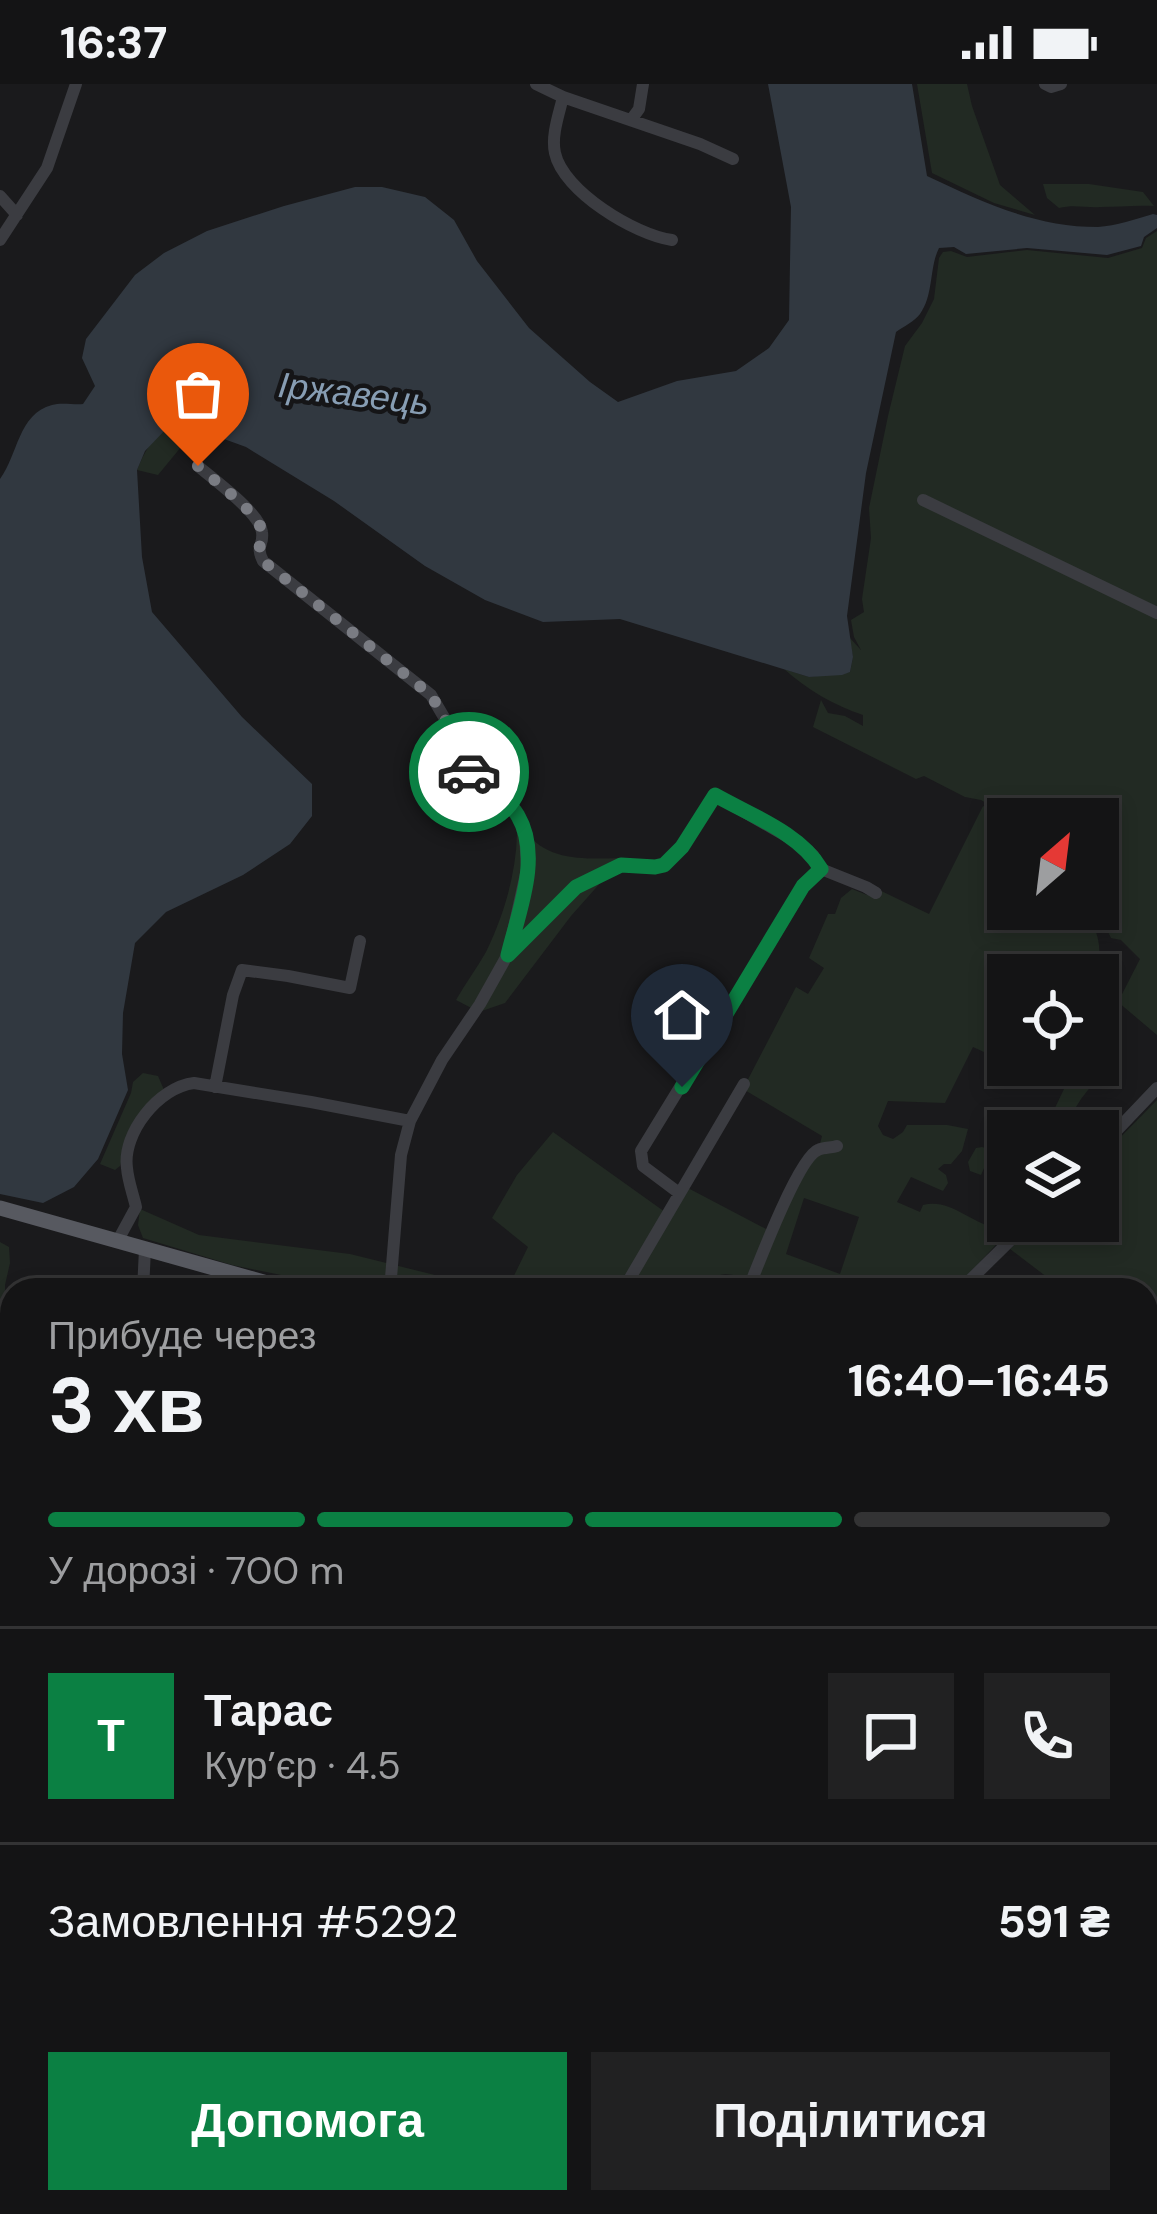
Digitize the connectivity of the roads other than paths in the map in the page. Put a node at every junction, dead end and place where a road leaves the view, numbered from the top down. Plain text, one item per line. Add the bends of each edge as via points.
1 (76, 84) edge
2 (536, 84) edge
3 (643, 84) edge
4 (1045, 84) edge
5 (1061, 84) edge
6 (563, 98) junction
7 (631, 120) junction
8 (733, 159) dead end
9 (0, 196) edge
10 (17, 215) junction
11 (0, 240) edge
12 (672, 240) dead end
13 (198, 466) dead end
14 (923, 500) dead end
15 (1157, 614) edge
16 (821, 869) junction
17 (876, 893) dead end
18 (359, 941) dead end
19 (508, 955) junction
20 (744, 1084) dead end
21 (215, 1087) junction
22 (1157, 1088) edge
23 (410, 1121) junction
24 (1119, 1128) edge
25 (837, 1146) dead end
26 (679, 1193) junction
27 (0, 1208) edge
28 (117, 1242) junction
29 (1009, 1242) edge
30 (145, 1249) junction
31 (144, 1278) edge
32 (249, 1278) edge
33 (391, 1278) edge
34 (630, 1278) edge
35 (753, 1278) edge
36 (972, 1278) edge

1 - 10 street via 47,168
2 - 6 street
3 - 7 street
4 - 5 street
6 - 7 street
6 - 12 street via 555,155 567,178 608,213
7 - 8 street
9 - 10 street
10 - 11 street
13 - 19 street via 260,524 263,561 431,695 467,770 518,814 527,869
14 - 15 street
16 - 17 street
16 - 19 street via 800,844 715,795 664,865 621,865 576,887
16 - 26 street via 803,886 641,1151 643,1166
18 - 21 street via 350,988 242,970
19 - 23 street
20 - 26 street
21 - 23 street
21 - 28 street via 178,1085 142,1119 126,1167 136,1207
22 - 24 street
23 - 33 street
25 - 35 street via 808,1158
26 - 34 street
27 - 28 main road
28 - 30 main road
29 - 36 street
30 - 31 street
30 - 32 main road

